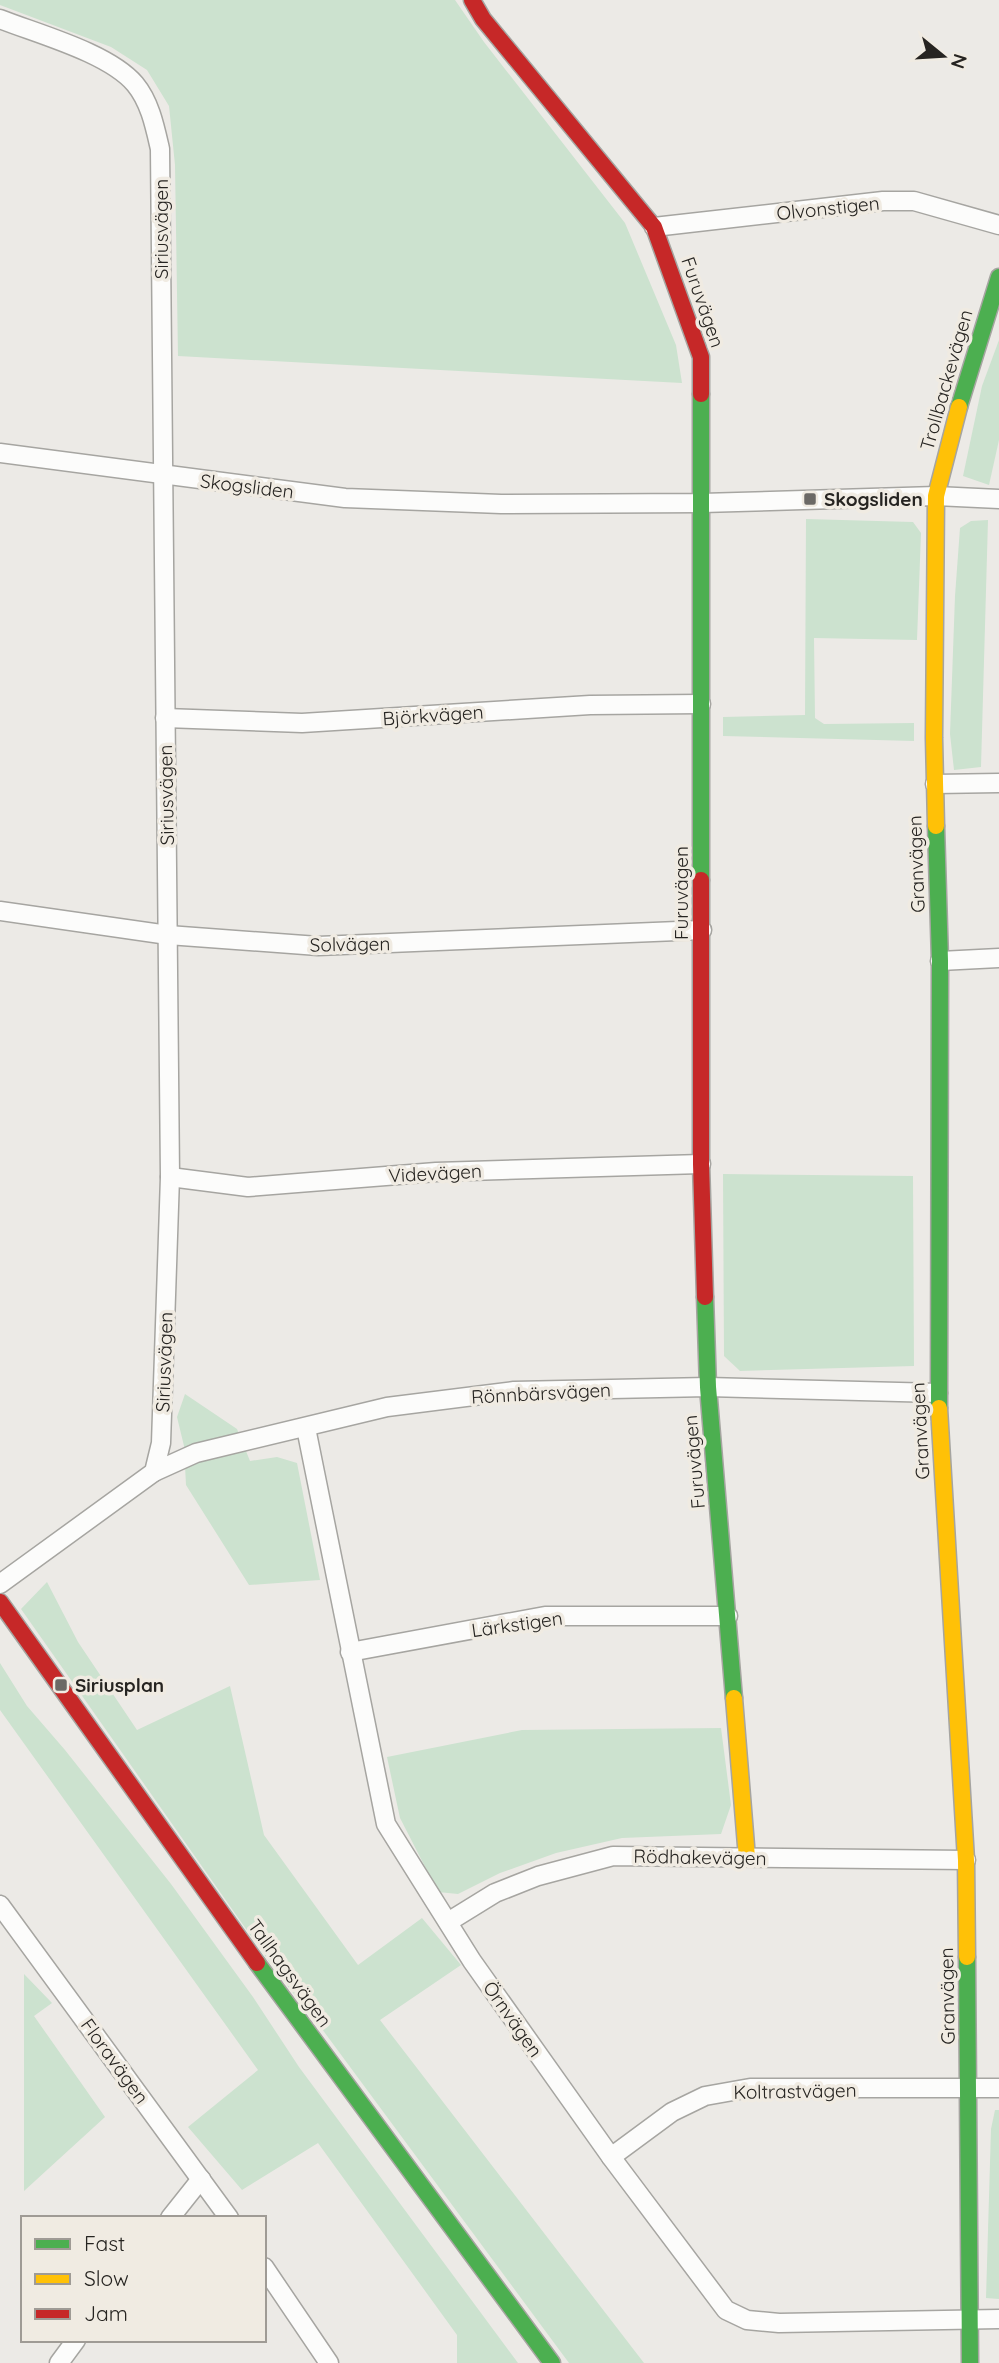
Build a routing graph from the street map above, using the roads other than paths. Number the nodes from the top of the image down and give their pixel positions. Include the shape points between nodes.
1 (472, 0) edge
2 (0, 19) edge
3 (999, 225) edge
4 (654, 228) junction
5 (999, 277) edge
6 (0, 453) edge
7 (163, 476) junction
8 (936, 496) junction
9 (999, 499) edge
10 (702, 503) junction
11 (701, 704) junction
12 (165, 718) junction
13 (999, 783) edge
14 (935, 784) junction
15 (0, 911) edge
16 (702, 930) junction
17 (168, 936) junction
18 (999, 958) edge
19 (940, 961) junction
20 (701, 1164) junction
21 (170, 1177) junction
22 (708, 1387) junction
23 (938, 1393) junction
24 (306, 1428) junction
25 (154, 1472) junction
26 (0, 1584) edge
27 (0, 1602) edge
28 (728, 1616) junction
29 (350, 1652) junction
30 (747, 1858) junction
31 (966, 1860) junction
32 (0, 1905) edge
33 (448, 1922) junction
34 (999, 2088) edge
35 (969, 2090) junction
36 (611, 2157) junction
37 (201, 2179) junction
38 (172, 2216) edge
39 (228, 2216) edge
40 (266, 2270) edge
41 (999, 2319) edge
42 (970, 2320) junction
43 (75, 2342) edge
44 (59, 2363) edge
45 (329, 2363) edge
46 (552, 2363) edge
47 (970, 2363) edge

1 - 4 street, Furuvägen
2 - 7 street, Siriusvägen via 107,61 135,84 152,117 160,149
3 - 4 street, Olvonstigen via 914,201 883,201
4 - 10 street, Furuvägen via 701,357
5 - 8 street, Trollbackevägen via 966,379
6 - 7 street, Skogsliden
7 - 10 street, Skogsliden via 345,498 501,504
7 - 12 street, Siriusvägen
8 - 9 street, Skogsliden
8 - 10 street, Skogsliden
8 - 14 street, Granvägen
10 - 11 street, Furuvägen
11 - 12 street, Björkvägen via 590,705 302,723
11 - 16 street, Furuvägen
12 - 17 street, Siriusvägen
13 - 14 street
14 - 19 street, Granvägen
15 - 17 street, Solvägen
16 - 17 street, Solvägen via 318,946
16 - 20 street, Furuvägen
17 - 21 street, Siriusvägen
18 - 19 street
19 - 23 street, Granvägen
20 - 21 street, Videvägen via 436,1172 248,1187
20 - 22 street, Furuvägen
21 - 25 street, Siriusvägen via 161,1443
22 - 23 street, Rönnbärsvägen
22 - 24 street, Rönnbärsvägen via 514,1391 387,1407
22 - 28 street, Furuvägen
23 - 31 street, Granvägen
24 - 25 street, Rönnbärsvägen via 197,1452
24 - 29 street, Örnvägen
25 - 26 street
27 - 46 street, Tallhagsvägen via 267,1978
28 - 29 street, Lärkstigen via 545,1616
28 - 30 street, Furuvägen
29 - 33 street, Örnvägen via 386,1825
30 - 31 street, Rödhakevägen
30 - 33 street, Rödhakevägen via 613,1856 495,1893
31 - 35 street, Granvägen
32 - 37 street, Floravägen
33 - 36 street, Örnvägen
34 - 35 street, Koltrastvägen
35 - 36 street, Koltrastvägen via 750,2088 705,2096 672,2112
35 - 42 street, Granvägen
36 - 42 street, Örnvägen via 726,2310 747,2320
37 - 38 street
37 - 39 street, Floravägen
40 - 45 street
41 - 42 street, Örnvägen
42 - 47 street, Granvägen
43 - 44 street

